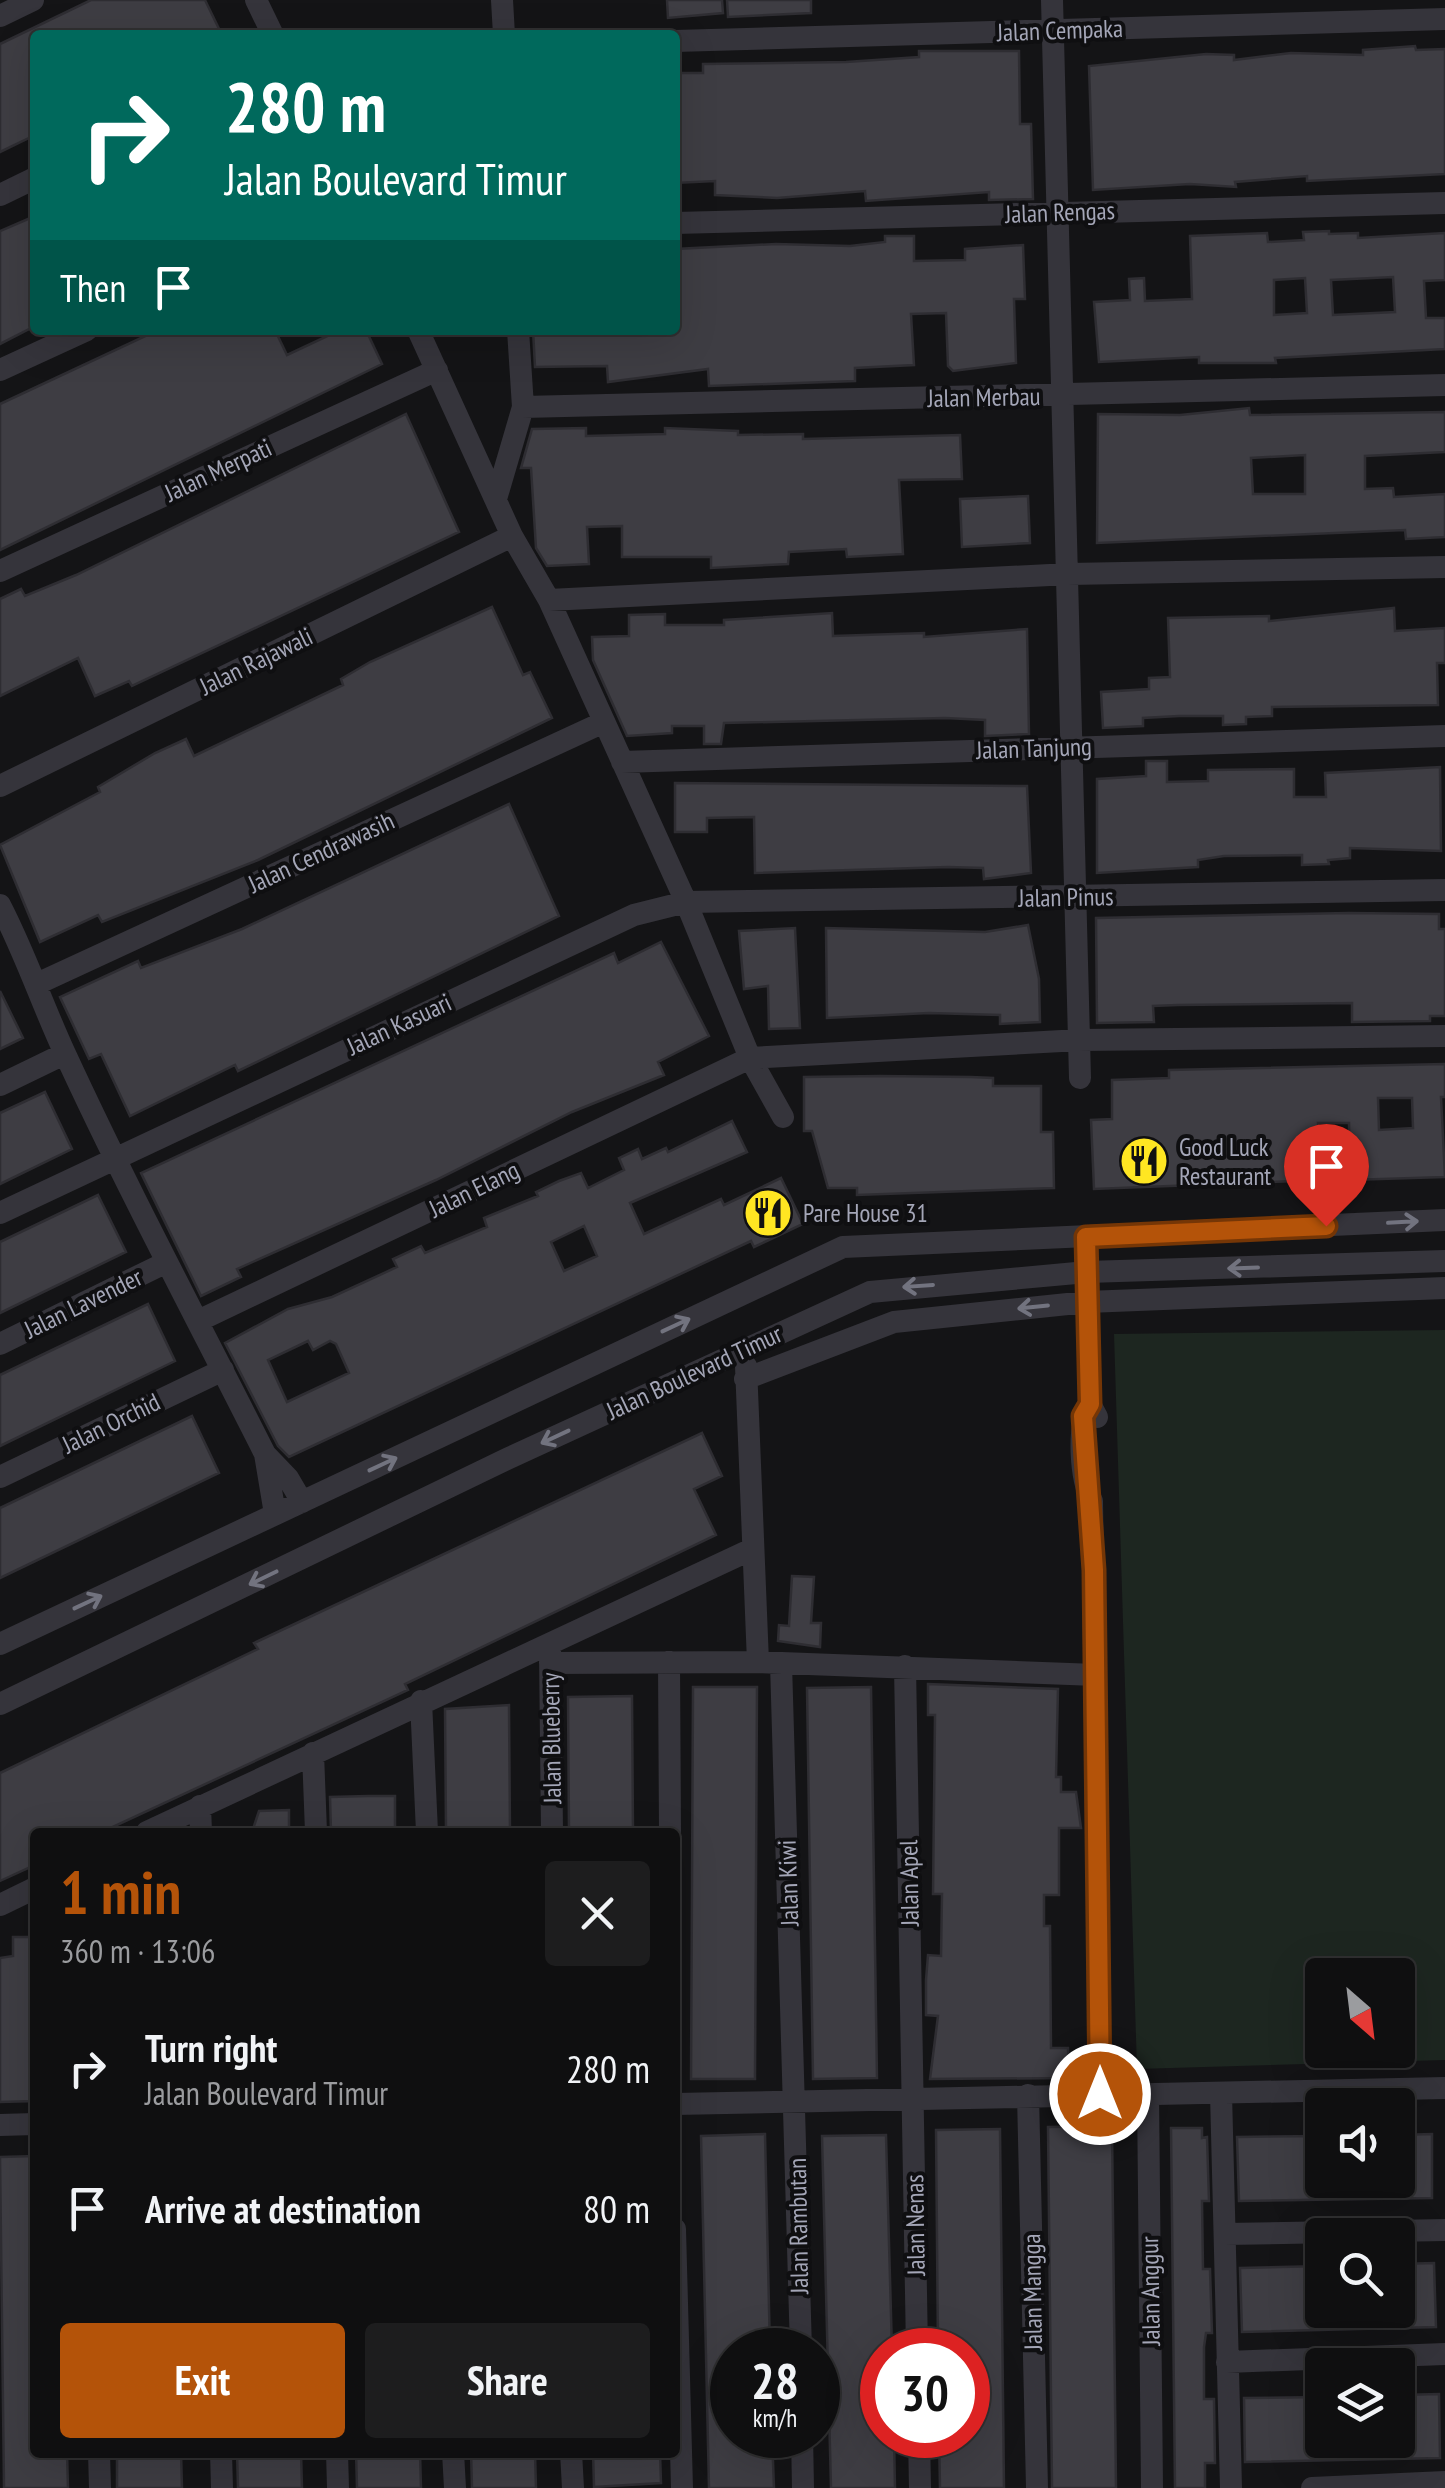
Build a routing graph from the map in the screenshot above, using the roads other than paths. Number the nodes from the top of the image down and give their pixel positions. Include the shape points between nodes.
1 (33, 0) edge
2 (256, 0) edge
3 (502, 0) edge
4 (1052, 0) edge
5 (0, 16) edge
6 (1445, 19) edge
7 (271, 30) edge
8 (504, 30) edge
9 (1052, 30) junction
10 (680, 41) edge
11 (30, 180) edge
12 (0, 195) edge
13 (1445, 202) edge
14 (1058, 212) junction
15 (680, 223) edge
16 (76, 335) edge
17 (420, 335) edge
18 (518, 335) edge
19 (0, 370) edge
20 (437, 370) junction
21 (1445, 385) edge
22 (1064, 395) junction
23 (524, 407) junction
24 (496, 498) junction
25 (512, 536) junction
26 (1445, 567) edge
27 (0, 571) edge
28 (1069, 574) junction
29 (549, 600) junction
30 (604, 722) junction
31 (1445, 736) edge
32 (1071, 746) junction
33 (622, 762) junction
34 (0, 786) edge
35 (1445, 890) edge
36 (1075, 896) junction
37 (686, 902) junction
38 (0, 904) edge
39 (10, 950) edge
40 (39, 982) junction
41 (1445, 1036) edge
42 (1080, 1040) junction
43 (64, 1054) junction
44 (750, 1058) junction
45 (1080, 1078) dead end
46 (0, 1085) edge
47 (783, 1117) dead end
48 (114, 1157) junction
49 (0, 1213) edge
50 (1445, 1220) edge
51 (1086, 1237) junction
52 (1445, 1261) edge
53 (167, 1262) junction
54 (1087, 1272) junction
55 (1445, 1288) edge
56 (1087, 1302) junction
57 (198, 1321) junction
58 (0, 1344) edge
59 (746, 1348) junction
60 (223, 1370) junction
61 (745, 1379) junction
62 (265, 1454) junction
63 (0, 1476) edge
64 (302, 1502) junction
65 (275, 1514) junction
66 (750, 1550) junction
67 (0, 1644) edge
68 (550, 1653) junction
69 (669, 1662) junction
70 (769, 1663) junction
71 (905, 1666) junction
72 (1096, 1675) junction
73 (421, 1701) junction
74 (0, 1704) edge
75 (313, 1753) junction
76 (200, 1806) junction
77 (155, 1828) edge
78 (201, 1828) edge
79 (316, 1828) edge
80 (428, 1828) edge
81 (552, 1828) edge
82 (670, 1828) edge
83 (30, 1890) edge
84 (0, 1904) edge
85 (1445, 2088) edge
86 (1221, 2093) junction
87 (1100, 2094) junction
88 (1148, 2094) junction
89 (1028, 2095) junction
90 (912, 2100) junction
91 (796, 2103) junction
92 (680, 2104) edge
93 (30, 2124) edge
94 (0, 2125) edge
95 (1445, 2230) edge
96 (1225, 2234) junction
97 (800, 2328) edge
98 (917, 2328) edge
99 (1445, 2354) edge
100 (1227, 2362) junction
101 (680, 2414) edge
102 (99, 2458) edge
103 (221, 2458) edge
104 (337, 2458) edge
105 (453, 2458) edge
106 (571, 2458) edge
107 (802, 2458) edge
108 (919, 2458) edge
109 (1445, 2482) edge
110 (100, 2488) edge
111 (222, 2488) edge
112 (338, 2488) edge
113 (454, 2488) edge
114 (573, 2488) edge
115 (682, 2488) edge
116 (803, 2488) edge
117 (920, 2488) edge
118 (1037, 2488) edge
119 (1152, 2488) edge
120 (1230, 2488) edge
121 (1312, 2488) edge

1 - 5 street
2 - 7 street
3 - 8 street
4 - 9 street
6 - 9 street, Jalan Cempaka
9 - 10 street, Jalan Cempaka
9 - 14 street
11 - 12 street
13 - 14 street, Jalan Rengas
14 - 15 street, Jalan Rengas
14 - 22 street
16 - 19 street
17 - 20 street
18 - 23 street
20 - 24 street
20 - 27 street, Jalan Merpati
21 - 22 street, Jalan Merbau
22 - 23 street, Jalan Merbau
22 - 28 street
23 - 24 street
24 - 25 street
25 - 29 street
25 - 34 street, Jalan Rajawali
26 - 28 street
28 - 29 street
28 - 32 street
29 - 30 street
30 - 33 street
30 - 40 street, Jalan Cendrawasih
31 - 32 street, Jalan Tanjung
32 - 33 street, Jalan Tanjung
32 - 36 street
33 - 37 street
35 - 36 street, Jalan Pinus
36 - 37 street, Jalan Pinus
36 - 42 street
37 - 44 street
37 - 48 street, Jalan Kasuari via 634,914
38 - 39 street
39 - 40 street
40 - 43 street
41 - 42 street
42 - 44 street
42 - 45 street
43 - 46 street
43 - 48 street
44 - 47 street
44 - 57 street, Jalan Elang
48 - 49 street, Jalan Kasuari
48 - 53 street
51 -> 50 street, Jalan Boulevard Timur
51 - 54 street
64 -> 51 street, Jalan Boulevard Timur via 843,1247
52 -> 54 street, Jalan Boulevard Timur
53 - 57 street
53 - 58 street, Jalan Lavender
54 - 56 street
54 -> 59 street, Jalan Boulevard Timur via 870,1292
55 - 56 street, Jalan Boulevard Timur
56 -> 61 street, Jalan Boulevard Timur via 894,1322
56 - 72 street via 1099,1487 1092,1501
57 - 60 street
59 - 61 street, Jalan Kiwi
59 -> 74 street, Jalan Boulevard Timur
60 - 62 street
60 - 63 street, Jalan Orchid
61 - 66 street, Jalan Kiwi
62 - 64 street
62 - 65 street
64 - 65 street, Jalan Boulevard Timur
67 -> 65 street, Jalan Boulevard Timur
66 - 68 street
66 - 70 street, Jalan Kiwi
68 - 69 street
68 - 73 street
68 - 81 street, Jalan Blueberry
69 - 70 street
69 - 82 street
70 - 71 street
70 - 91 street, Jalan Kiwi
71 - 72 street
71 - 90 street, Jalan Apel
72 - 87 street
73 - 75 street
73 - 80 street
75 - 76 street
75 - 79 street
76 - 77 street
76 - 78 street
83 - 84 street
85 - 86 street
86 - 88 street
86 - 96 street
87 - 88 street
87 - 89 street
88 - 119 street, Jalan Anggur
89 - 90 street
89 - 118 street, Jalan Mangga
90 - 91 street
90 - 98 street, Jalan Nenas
91 - 92 street
91 - 97 street, Jalan Rambutan
93 - 94 street
95 - 96 street
96 - 100 street
99 - 100 street
100 - 120 street
101 - 115 street
102 - 110 street
103 - 111 street
104 - 112 street
105 - 113 street
106 - 114 street
107 - 116 street
108 - 117 street
109 - 121 street

